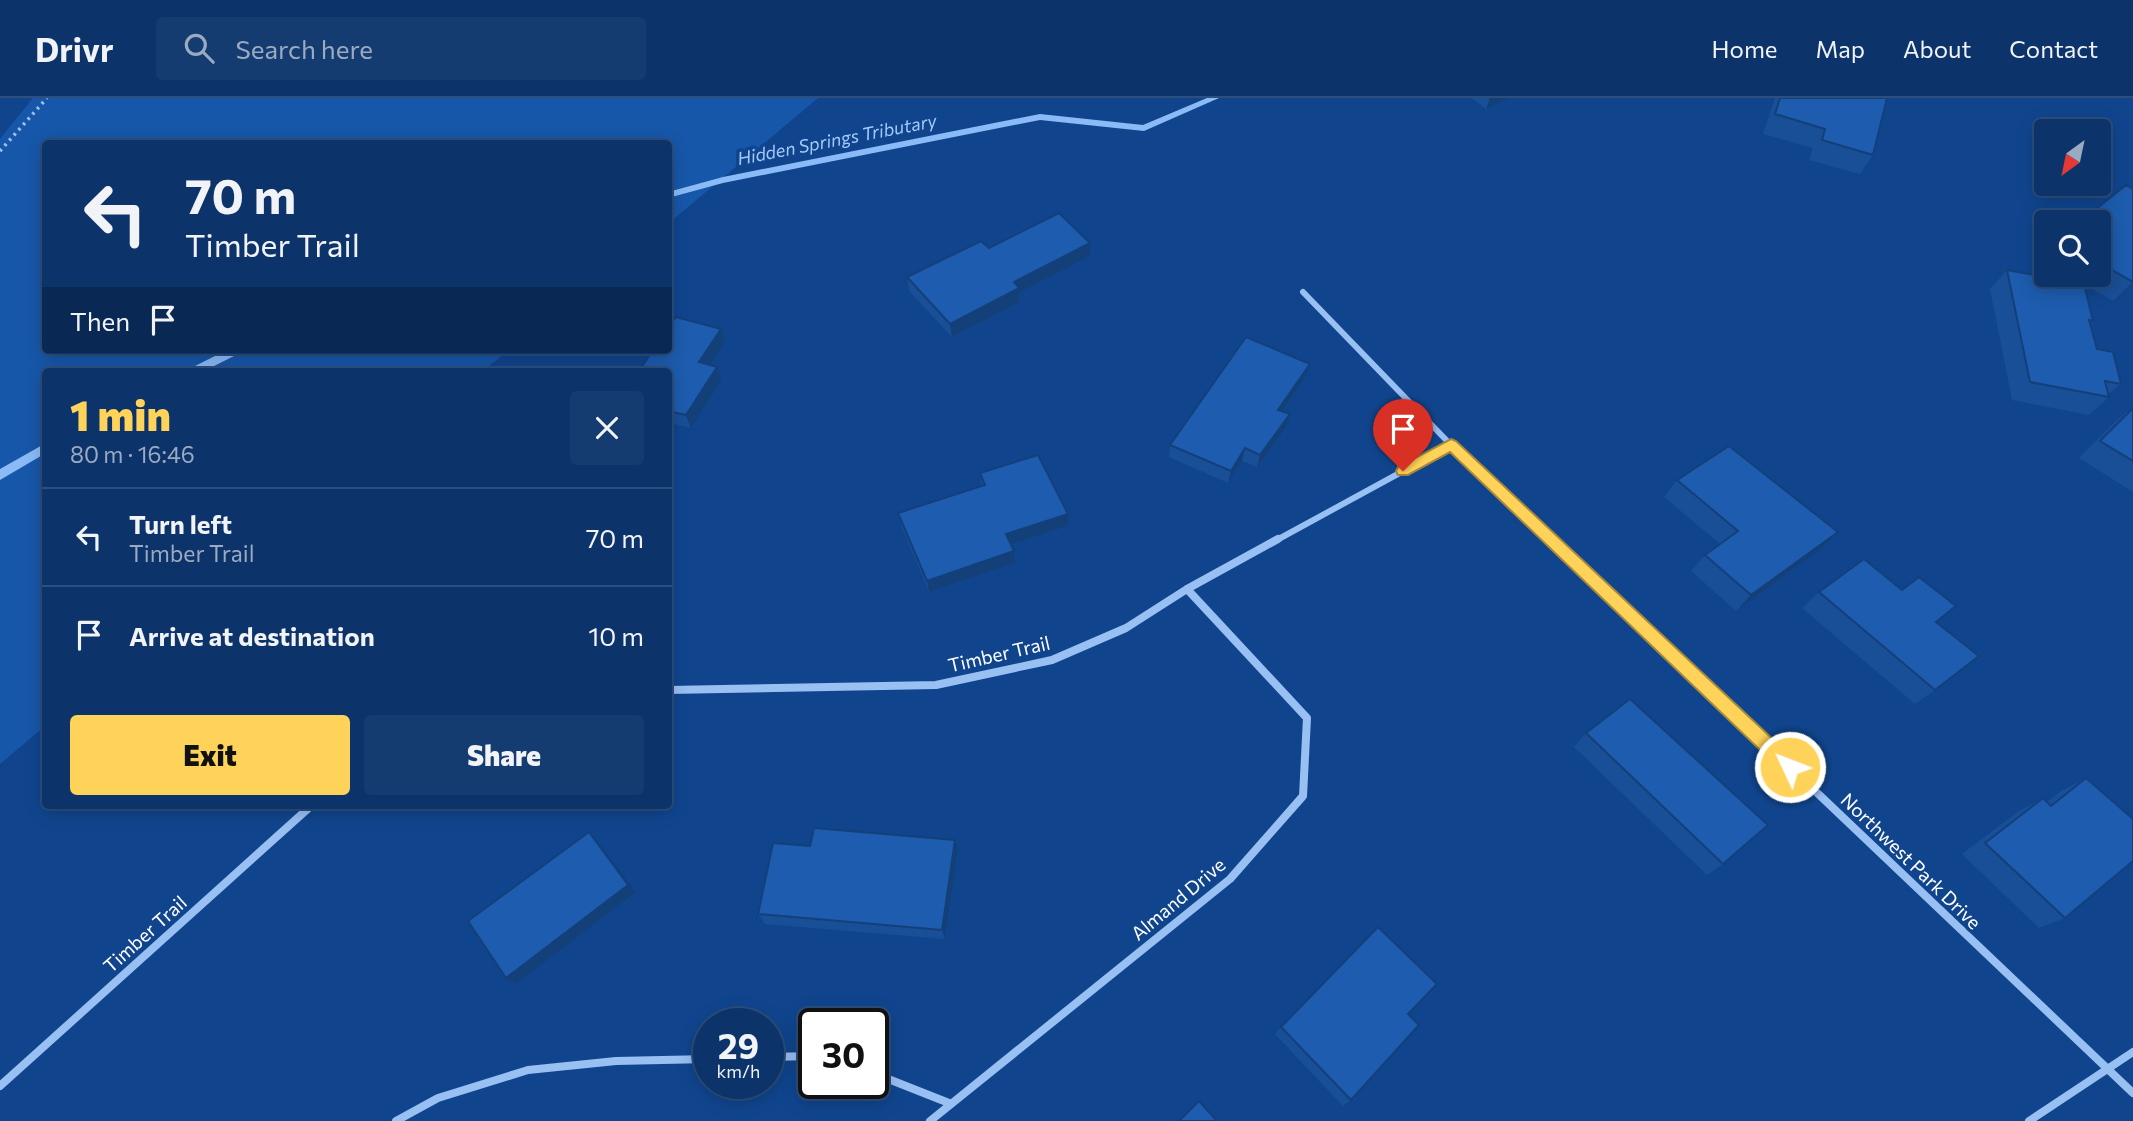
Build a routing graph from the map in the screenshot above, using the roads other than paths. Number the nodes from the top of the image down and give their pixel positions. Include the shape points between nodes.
1 (1303, 292) dead end
2 (1451, 445) junction
3 (1187, 589) junction
4 (672, 690) edge
5 (308, 809) edge
6 (2133, 1052) edge
7 (693, 1059) edge
8 (2108, 1070) junction
9 (889, 1079) edge
10 (0, 1086) edge
11 (2133, 1093) edge
12 (949, 1103) junction
13 (396, 1121) edge
14 (930, 1121) edge
15 (2029, 1121) edge

1 - 2 street, Northwest Park Drive
2 - 3 street, Timber Trail
2 - 8 street, Northwest Park Drive
3 - 4 street, Timber Trail via 1126,628 1052,660 936,685
3 - 12 street, Almand Drive via 1307,718 1303,796 1230,879
5 - 10 street, Timber Trail
6 - 8 street
7 - 13 street via 528,1070 438,1098
8 - 11 street, Northwest Park Drive
8 - 15 street
9 - 12 street
12 - 14 street, Almand Drive

